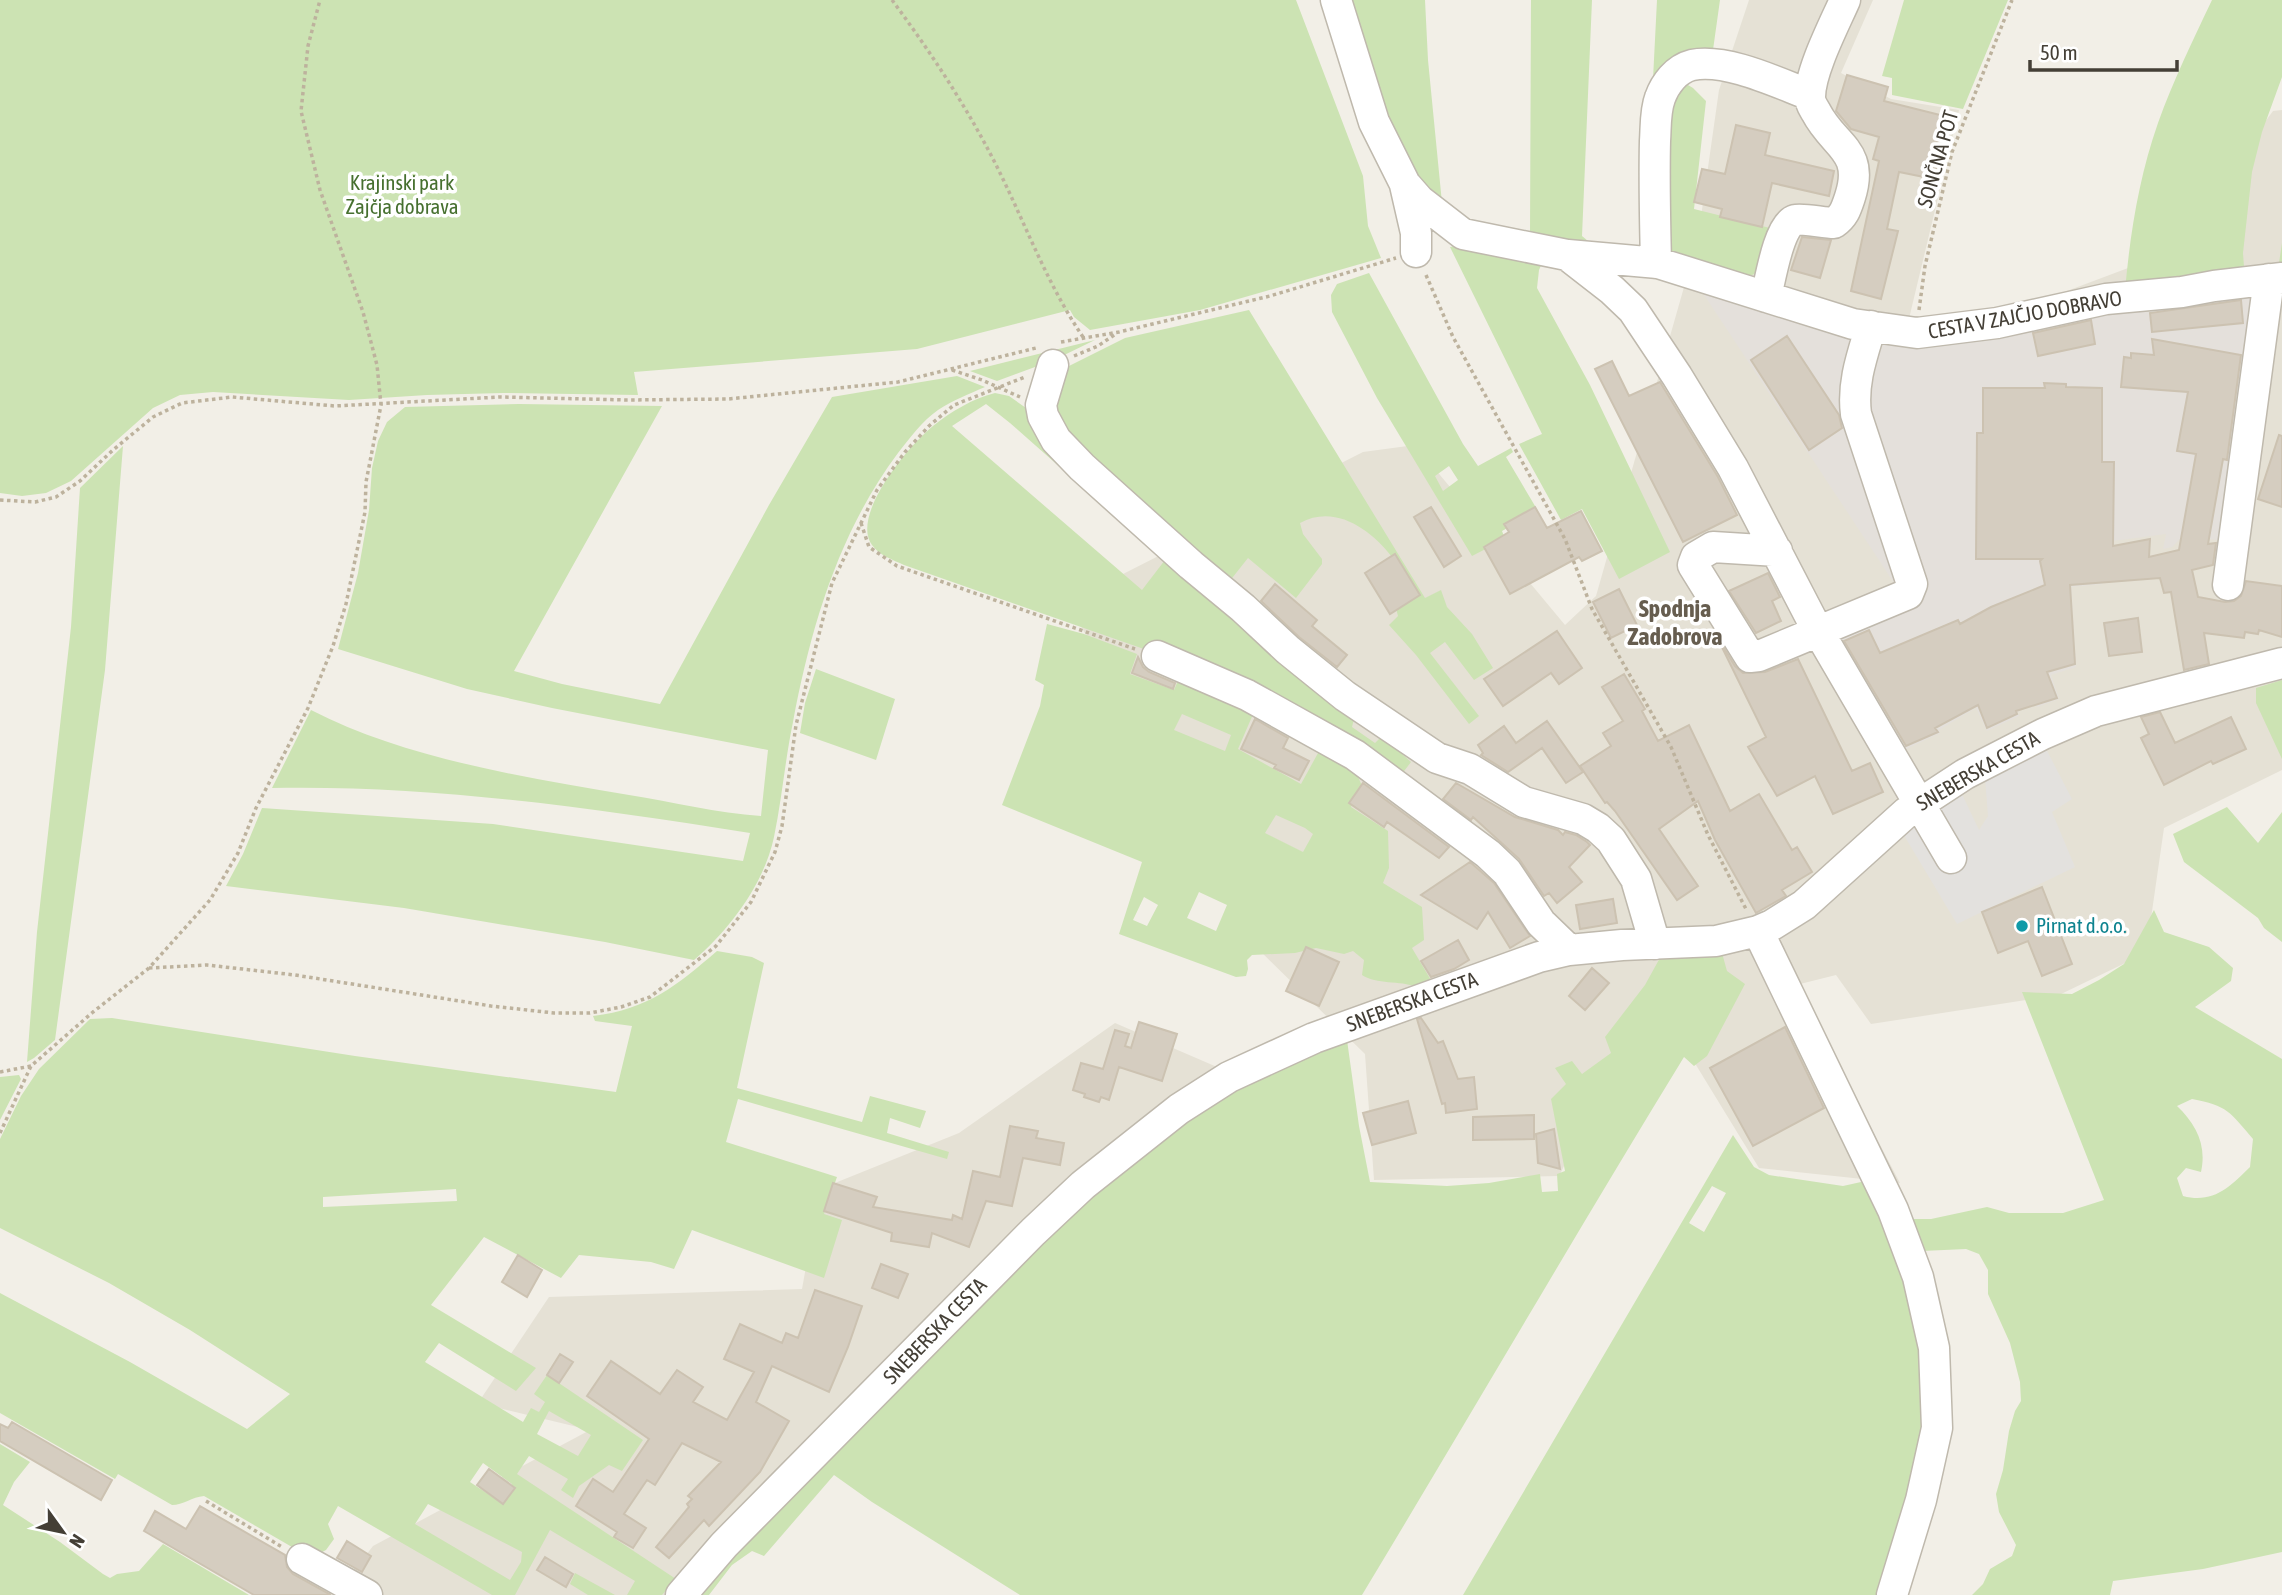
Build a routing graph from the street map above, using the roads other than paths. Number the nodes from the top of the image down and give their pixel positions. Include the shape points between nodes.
1 (1336, 0) edge
2 (1845, 0) edge
3 (1810, 95) junction
4 (1405, 184) junction
5 (1416, 251) road end
6 (1567, 255) junction
7 (1657, 263) junction
8 (2276, 279) edge
9 (1766, 297) junction
10 (1633, 310) junction
11 (1871, 326) junction
12 (1053, 351) road end
13 (1777, 551) junction
14 (2228, 585) dead end
15 (1818, 631) junction
16 (1157, 656) road end
17 (2282, 663) edge
18 (1918, 803) junction
19 (1951, 858) dead end
20 (1758, 931) junction
21 (1656, 944) junction
22 (1569, 950) junction
23 (302, 1559) road end
24 (367, 1595) edge
25 (681, 1595) edge
26 (1892, 1595) edge

1 - 4 street, CESTA V ZAJČJO DOBRAVO via 1374,122
2 - 3 street
3 - 7 street via 1708,64 1692,65 1670,79 1656,117
3 - 9 street via 1822,124 1853,162 1856,179 1843,216 1834,223 1796,219 1787,224
4 - 5 street
4 - 6 street, CESTA V ZAJČJO DOBRAVO via 1464,234
6 - 7 street, CESTA V ZAJČJO DOBRAVO
6 - 10 street, CESTA V ZAJČJO DOBRAVO
7 - 9 street, CESTA V ZAJČJO DOBRAVO
7 - 10 street via 1635,287
8 - 11 street, CESTA V ZAJČJO DOBRAVO via 2106,299 1997,323 1917,333
8 - 14 street
9 - 11 street, CESTA V ZAJČJO DOBRAVO
10 - 13 street, CESTA V ZAJČJO DOBRAVO via 1705,422
11 - 15 street via 1853,396 1912,584 1908,594 1894,601
12 - 21 street via 1041,405 1043,416 1056,440 1082,467 1345,696 1437,758 1470,769 1524,802 1572,815 1598,828 1636,879
13 - 15 street, CESTA V ZAJČJO DOBRAVO
13 - 15 street via 1713,547 1696,557 1693,565 1749,657
15 - 18 street, CESTA V ZAJČJO DOBRAVO
16 - 22 street via 1247,695 1355,755 1488,854 1507,872 1541,923
17 - 18 street, SNEBERSKA CESTA via 2079,717
18 - 19 street, CESTA V ZAJČJO DOBRAVO
18 - 20 street, SNEBERSKA CESTA via 1810,900
20 - 21 street, SNEBERSKA CESTA via 1716,941
20 - 26 street via 1893,1210 1918,1277 1934,1349 1937,1428
21 - 22 street, SNEBERSKA CESTA
22 - 25 street, SNEBERSKA CESTA via 1314,1038 1253,1064 1190,1101 1083,1185 1023,1241 724,1545
23 - 24 street

